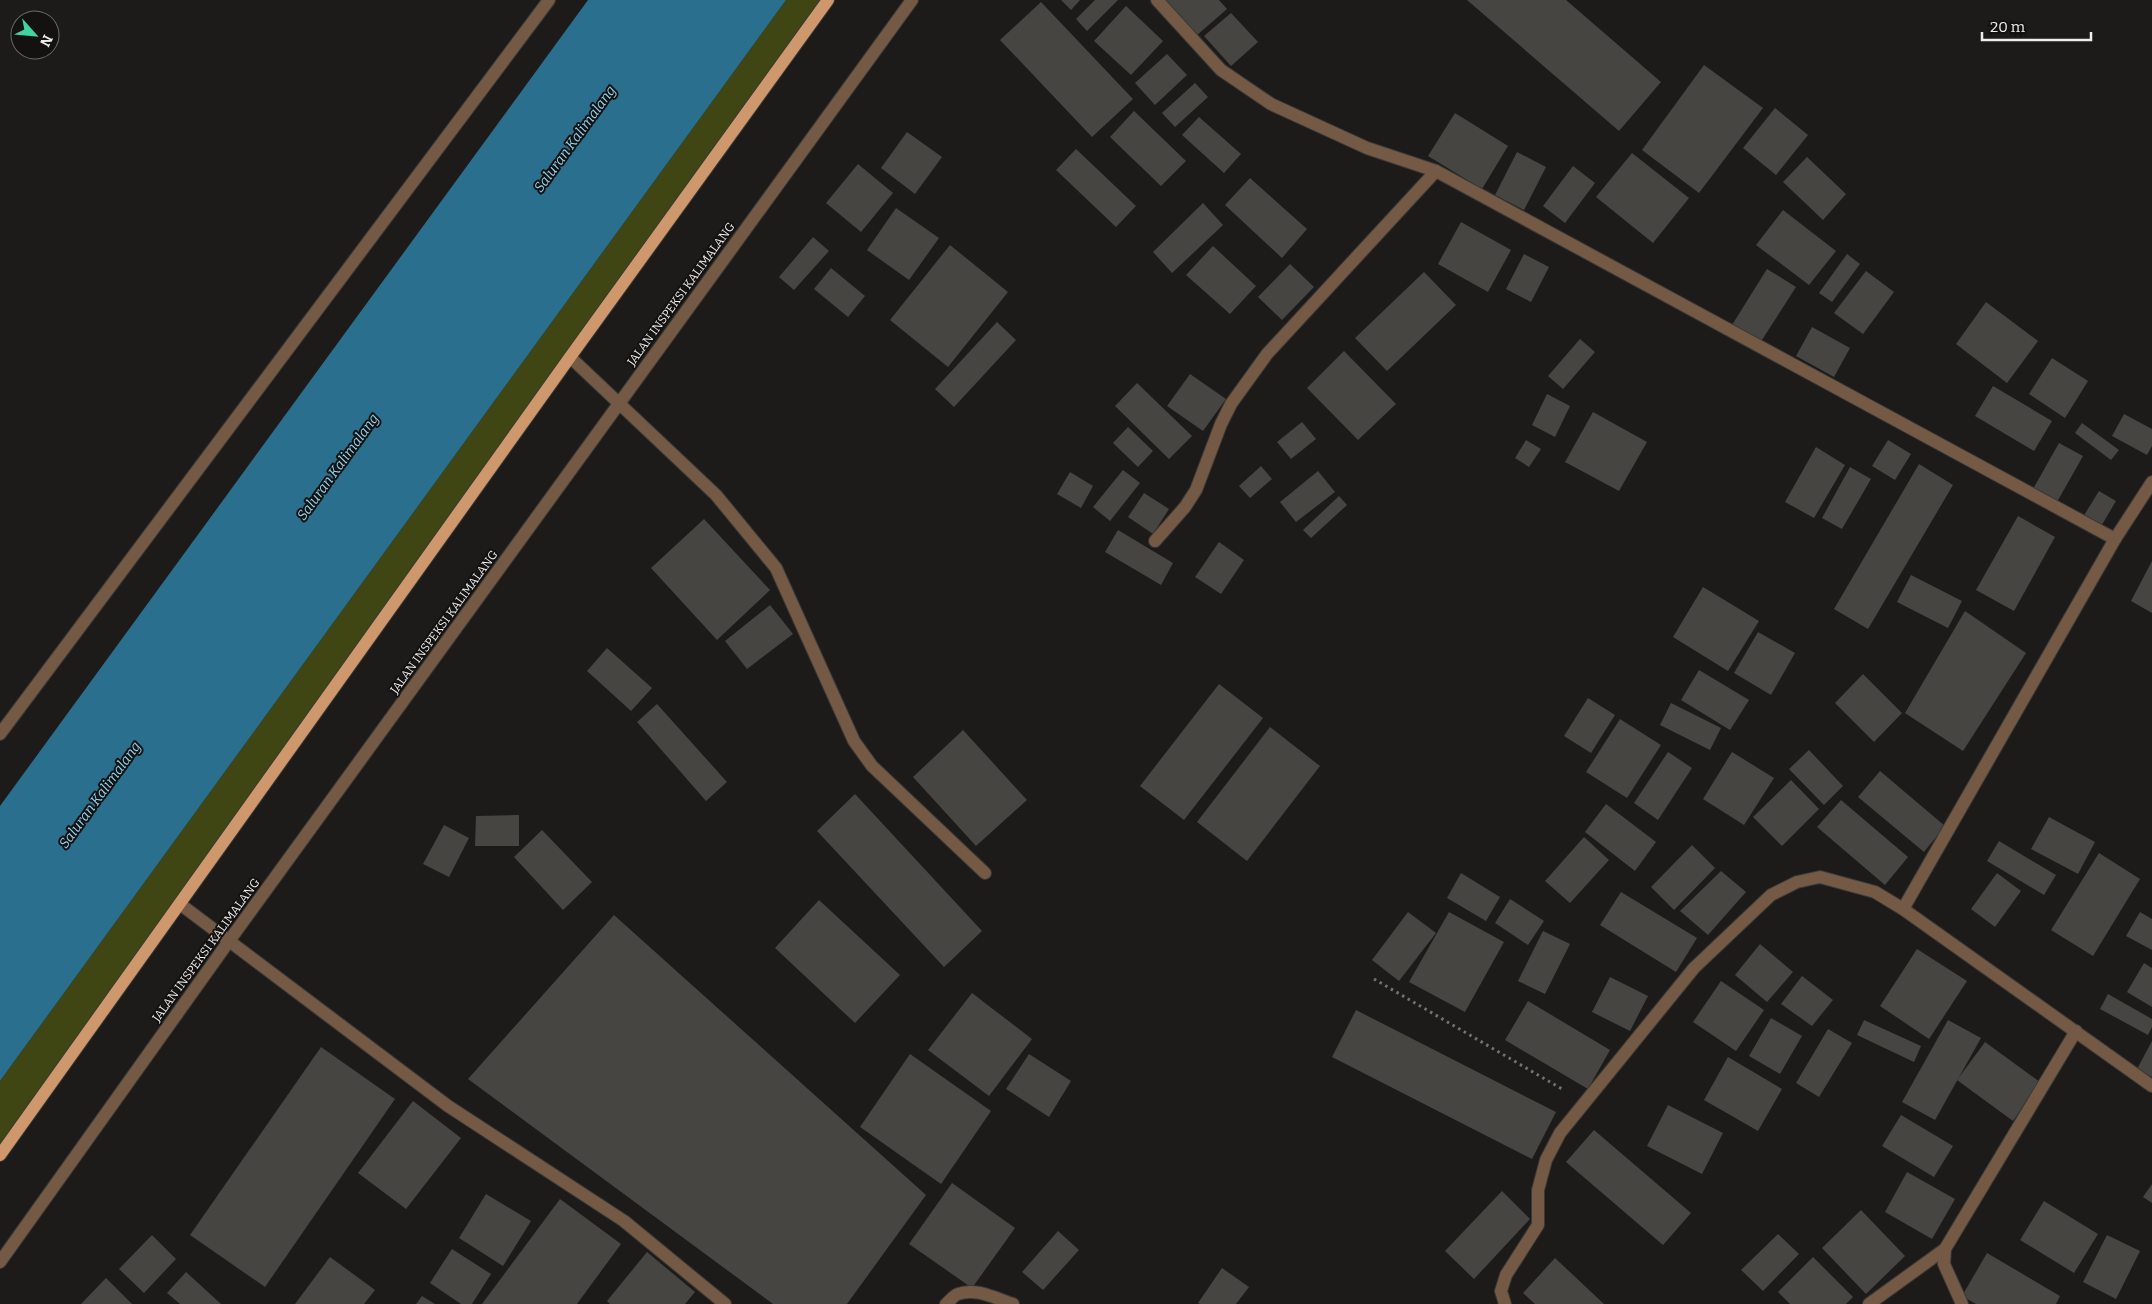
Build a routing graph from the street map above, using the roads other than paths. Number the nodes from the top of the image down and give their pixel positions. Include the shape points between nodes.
1 (549, 0) edge
2 (828, 0) edge
3 (912, 0) edge
4 (1157, 0) edge
5 (1436, 171) junction
6 (570, 357) junction
7 (620, 402) junction
8 (2152, 482) edge
9 (2115, 539) junction
10 (1155, 540) dead end
11 (0, 734) edge
12 (985, 873) dead end
13 (180, 904) junction
14 (1903, 909) junction
15 (229, 941) junction
16 (2076, 1031) junction
17 (2152, 1086) edge
18 (0, 1155) edge
19 (1946, 1249) junction
20 (0, 1262) edge
21 (725, 1304) edge
22 (946, 1304) edge
23 (1013, 1304) edge
24 (1505, 1304) edge
25 (1869, 1304) edge
26 (1962, 1304) edge

1 - 11 street
2 - 6 main road
3 - 7 street, JALAN INSPEKSI KALIMALANG
4 - 5 street via 1221,70 1271,104 1367,148
5 - 9 street
5 - 10 street via 1267,354 1231,404 1196,490
6 - 7 street
6 - 13 main road
7 - 12 street via 716,495 776,568 854,741 872,766
7 - 15 street, JALAN INSPEKSI KALIMALANG
8 - 9 street
9 - 14 street
13 - 15 street
13 - 18 main road
14 - 16 street
14 - 24 street via 1875,892 1820,877 1797,882 1771,895 1694,968 1560,1133 1546,1160 1538,1190 1538,1225 1506,1275 1501,1291
15 - 20 street, JALAN INSPEKSI KALIMALANG
15 - 21 street via 448,1106 624,1221
16 - 17 street
16 - 19 street
19 - 25 street
19 - 26 street via 1944,1264
22 - 23 street via 957,1294 968,1292

